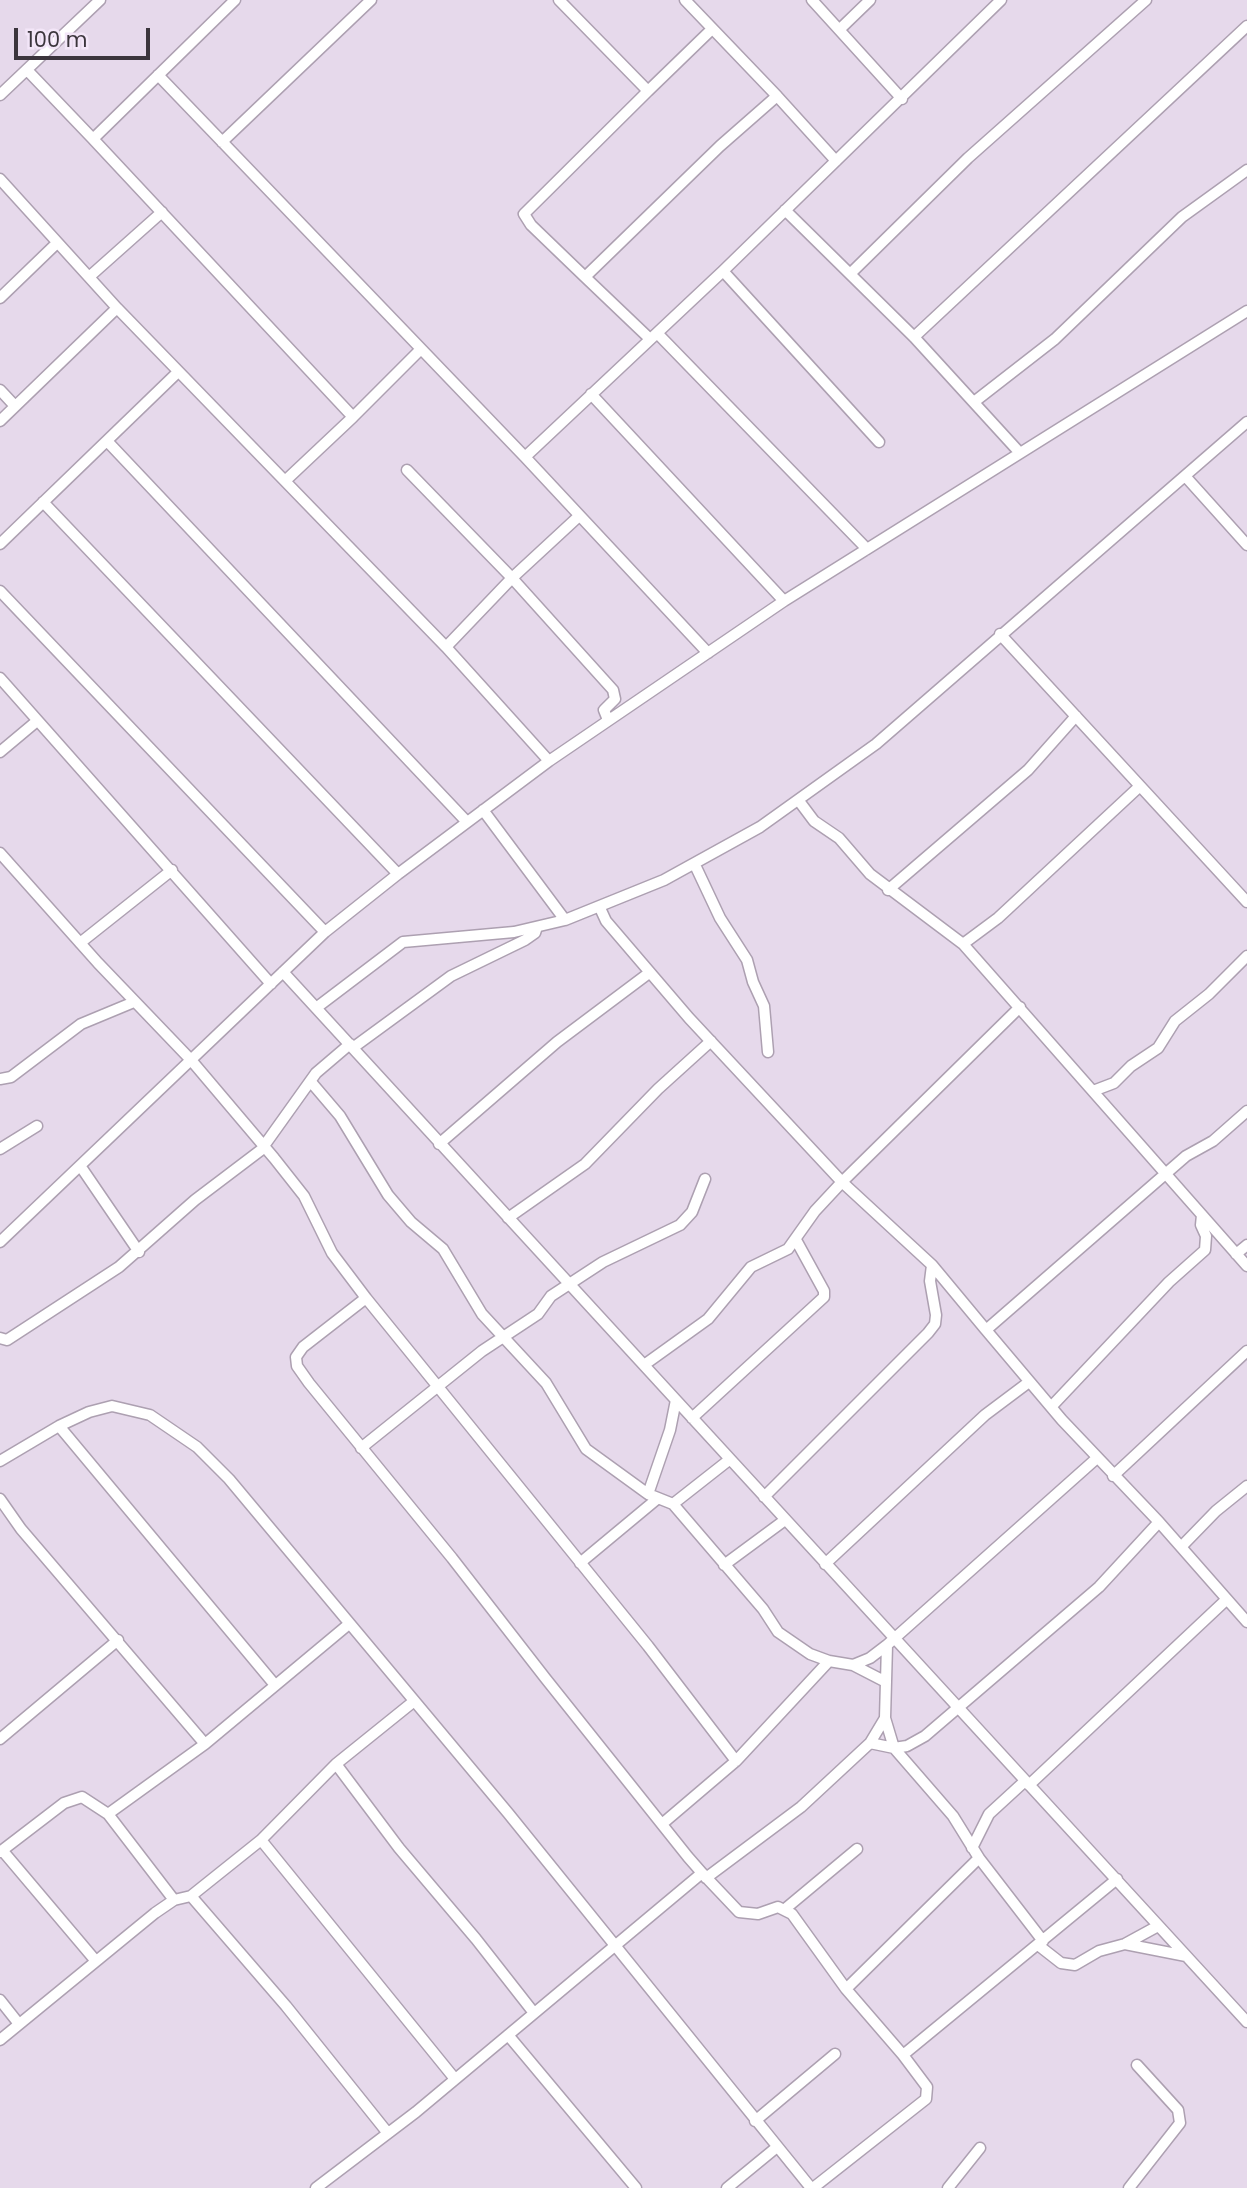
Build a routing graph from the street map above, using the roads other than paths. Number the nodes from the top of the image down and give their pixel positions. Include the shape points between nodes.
1 (100, 0) edge
2 (234, 0) edge
3 (371, 0) edge
4 (559, 0) edge
5 (685, 0) edge
6 (812, 0) edge
7 (870, 0) edge
8 (1001, 0) edge
9 (1146, 0) edge
10 (1247, 26) edge
11 (712, 29) junction
12 (840, 29) junction
13 (27, 71) junction
14 (158, 75) junction
15 (648, 91) junction
16 (0, 95) edge
17 (777, 96) junction
18 (902, 99) junction
19 (93, 139) junction
20 (222, 142) junction
21 (836, 161) junction
22 (1247, 170) edge
23 (0, 179) edge
24 (785, 210) junction
25 (162, 212) junction
26 (57, 243) junction
27 (723, 271) junction
28 (851, 273) junction
29 (89, 277) junction
30 (585, 277) junction
31 (0, 298) edge
32 (117, 308) junction
33 (1247, 311) edge
34 (653, 336) junction
35 (914, 337) junction
36 (420, 350) junction
37 (178, 372) junction
38 (0, 390) edge
39 (591, 394) junction
40 (974, 402) junction
41 (15, 406) junction
42 (353, 417) junction
43 (0, 421) edge
44 (1247, 422) edge
45 (107, 441) junction
46 (879, 442) dead end
47 (1020, 453) junction
48 (525, 457) junction
49 (407, 470) dead end
50 (1185, 476) junction
51 (285, 481) junction
52 (43, 502) junction
53 (578, 517) junction
54 (0, 544) edge
55 (1247, 545) edge
56 (867, 549) junction
57 (512, 578) junction
58 (0, 591) edge
59 (784, 601) junction
60 (1000, 634) junction
61 (446, 647) junction
62 (708, 653) junction
63 (0, 678) edge
64 (1076, 716) junction
65 (37, 720) junction
66 (608, 720) junction
67 (0, 752) edge
68 (549, 761) junction
69 (1140, 786) junction
70 (799, 802) junction
71 (483, 810) junction
72 (467, 822) junction
73 (0, 853) edge
74 (695, 864) junction
75 (172, 870) junction
76 (398, 874) junction
77 (888, 890) junction
78 (1247, 902) edge
79 (600, 908) junction
80 (565, 920) junction
81 (537, 927) junction
82 (326, 932) junction
83 (80, 943) junction
84 (962, 944) junction
85 (1247, 956) edge
86 (283, 972) junction
87 (649, 972) junction
88 (271, 984) junction
89 (134, 1002) junction
90 (1020, 1007) junction
91 (316, 1008) junction
92 (710, 1041) junction
93 (352, 1046) junction
94 (768, 1052) dead end
95 (191, 1060) junction
96 (0, 1079) edge
97 (310, 1082) junction
98 (1093, 1091) junction
99 (1247, 1111) edge
100 (37, 1126) dead end
101 (439, 1144) junction
102 (265, 1147) junction
103 (0, 1149) edge
104 (81, 1167) junction
105 (1165, 1174) junction
106 (705, 1179) dead end
107 (842, 1182) junction
108 (1202, 1215) junction
109 (508, 1218) junction
110 (796, 1240) junction
111 (0, 1242) edge
112 (1247, 1245) edge
113 (139, 1252) junction
114 (1237, 1254) junction
115 (932, 1265) junction
116 (1247, 1266) edge
117 (571, 1285) junction
118 (366, 1298) junction
119 (986, 1329) junction
120 (503, 1337) junction
121 (0, 1338) edge
122 (1247, 1351) edge
123 (644, 1365) junction
124 (1029, 1382) junction
125 (437, 1387) junction
126 (676, 1400) junction
127 (1051, 1407) junction
128 (692, 1418) junction
129 (58, 1426) junction
130 (361, 1448) junction
131 (1097, 1458) junction
132 (729, 1460) junction
133 (0, 1461) edge
134 (1113, 1476) junction
135 (1247, 1486) edge
136 (652, 1497) junction
137 (764, 1497) junction
138 (0, 1499) edge
139 (673, 1504) junction
140 (785, 1520) junction
141 (1159, 1522) junction
142 (1181, 1547) junction
143 (580, 1563) junction
144 (825, 1564) junction
145 (724, 1565) junction
146 (1226, 1600) junction
147 (1247, 1622) edge
148 (349, 1624) junction
149 (118, 1640) junction
150 (891, 1642) junction
151 (830, 1661) junction
152 (853, 1665) junction
153 (887, 1682) junction
154 (275, 1685) junction
155 (413, 1702) junction
156 (957, 1707) junction
157 (885, 1718) junction
158 (0, 1740) edge
159 (870, 1743) junction
160 (205, 1744) junction
161 (894, 1748) junction
162 (736, 1761) junction
163 (336, 1764) junction
164 (1027, 1783) junction
165 (108, 1814) junction
166 (662, 1824) junction
167 (261, 1840) junction
168 (972, 1848) junction
169 (857, 1849) dead end
170 (1, 1851) edge
171 (979, 1857) junction
172 (704, 1876) junction
173 (1117, 1879) junction
174 (191, 1896) junction
175 (174, 1900) junction
176 (785, 1909) junction
177 (1158, 1926) junction
178 (1040, 1943) junction
179 (1125, 1944) junction
180 (614, 1947) junction
181 (1186, 1956) junction
182 (95, 1960) junction
183 (846, 1989) junction
184 (0, 2000) edge
185 (534, 2013) junction
186 (1247, 2022) edge
187 (19, 2024) junction
188 (508, 2035) junction
189 (0, 2040) edge
190 (835, 2054) dead end
191 (904, 2055) junction
192 (1137, 2065) dead end
193 (455, 2079) junction
194 (755, 2120) junction
195 (387, 2132) junction
196 (776, 2147) junction
197 (980, 2148) dead end
198 (316, 2188) edge
199 (636, 2188) edge
200 (727, 2188) edge
201 (812, 2188) edge
202 (948, 2188) edge
203 (1129, 2188) edge

1 - 13 street
2 - 14 street
3 - 20 street
4 - 15 street
5 - 11 street
6 - 12 street
7 - 12 street
8 - 18 street
9 - 28 street via 968,158
10 - 35 street
11 - 15 street
11 - 17 street
12 - 18 street
13 - 16 street
13 - 19 street
14 - 19 street
14 - 20 street
15 - 30 street via 524,214
17 - 21 street
17 - 30 street
18 - 21 street
19 - 25 street
20 - 36 street
21 - 24 street
22 - 40 street via 1182,217 1055,339
23 - 26 street
24 - 27 street
24 - 28 street
25 - 29 street
25 - 42 street
26 - 29 street
26 - 31 street
27 - 34 street
27 - 46 street
28 - 35 street
29 - 32 street
30 - 34 street
32 - 37 street
32 - 41 street
33 - 47 street
34 - 39 street
34 - 56 street
35 - 40 street
36 - 42 street
36 - 48 street
37 - 45 street
37 - 51 street
38 - 41 street
39 - 48 street
39 - 59 street
40 - 47 street
41 - 43 street
42 - 51 street
44 - 50 street
45 - 52 street
45 - 72 street
47 - 56 street
48 - 53 street
49 - 57 street
50 - 55 street
50 - 60 street
51 - 61 street
52 - 54 street
52 - 76 street
53 - 57 street
53 - 62 street
56 - 59 street
57 - 61 street
57 - 66 street via 613,690 615,699 604,710
58 - 82 street
59 - 62 street
60 - 64 street
60 - 70 street via 876,744
61 - 68 street
62 - 66 street
63 - 65 street
64 - 69 street
64 - 77 street via 1028,770
65 - 67 street
65 - 75 street
66 - 68 street
68 - 71 street
69 - 78 street
69 - 84 street via 998,918
70 - 74 street
70 - 77 street
71 - 72 street
71 - 80 street
72 - 76 street
73 - 83 street
74 - 79 street
74 - 94 street via 720,918 747,960 764,1006
75 - 83 street
75 - 88 street
76 - 82 street
77 - 84 street
79 - 80 street
79 - 87 street
80 - 81 street
81 - 91 street via 403,942
81 - 93 street via 525,940 451,976
82 - 86 street
83 - 89 street
84 - 90 street
85 - 98 street via 1175,1021 1158,1048 1114,1083
86 - 88 street
86 - 91 street
87 - 92 street
87 - 101 street via 557,1042
88 - 95 street
89 - 95 street
89 - 96 street via 81,1024 11,1077
90 - 98 street
90 - 107 street
91 - 93 street
92 - 107 street
92 - 109 street via 585,1164
93 - 97 street via 323,1066
93 - 101 street
95 - 102 street
95 - 104 street
97 - 102 street
97 - 120 street via 340,1115 388,1195 443,1249 482,1314
98 - 105 street
99 - 105 street
100 - 103 street
101 - 109 street
102 - 113 street via 195,1200
102 - 118 street via 304,1196 332,1253
104 - 111 street
104 - 113 street
105 - 108 street
105 - 119 street
106 - 117 street via 692,1212 680,1225 603,1262
107 - 110 street
107 - 115 street
108 - 114 street
108 - 127 street via 1205,1250
109 - 117 street
110 - 123 street via 784,1254 744,1273 708,1319
110 - 128 street via 824,1297
112 - 114 street
113 - 121 street via 7,1340
114 - 116 street
115 - 119 street
115 - 137 street via 930,1289 936,1315 929,1333
117 - 120 street
117 - 123 street
118 - 125 street
118 - 130 street via 303,1347 295,1361
119 - 124 street
120 - 125 street
120 - 136 street via 546,1383 586,1449
122 - 134 street
123 - 126 street
124 - 127 street
124 - 144 street via 934,1460
125 - 130 street
125 - 143 street
126 - 128 street
126 - 136 street
127 - 131 street
128 - 132 street
129 - 133 street
129 - 148 street via 89,1412 122,1407 149,1415 178,1433 229,1479
129 - 154 street
130 - 166 street
131 - 134 street
131 - 150 street
132 - 137 street
132 - 139 street
134 - 141 street
135 - 142 street
136 - 139 street
136 - 143 street
137 - 140 street
138 - 149 street
139 - 145 street
140 - 144 street
140 - 145 street
141 - 142 street
141 - 156 street via 1099,1587
142 - 146 street
143 - 162 street
144 - 150 street
145 - 151 street via 778,1632 810,1654
146 - 147 street
146 - 164 street
148 - 154 street
148 - 155 street
149 - 158 street
149 - 160 street
150 - 152 street
150 - 153 street
150 - 156 street
151 - 152 street
151 - 162 street
152 - 153 street
153 - 157 street
154 - 160 street
155 - 163 street
155 - 180 street
156 - 161 street via 917,1742
156 - 164 street
157 - 159 street
157 - 161 street
159 - 161 street
159 - 172 street via 778,1826
160 - 165 street
161 - 168 street via 953,1816
162 - 166 street
163 - 167 street
163 - 185 street
164 - 168 street via 989,1814
164 - 173 street
165 - 170 street via 91,1800 73,1798
165 - 175 street
166 - 172 street
167 - 174 street
167 - 193 street
168 - 171 street
169 - 176 street
170 - 182 street
171 - 178 street
171 - 183 street
172 - 176 street via 739,1912
172 - 180 street
173 - 177 street
173 - 178 street
174 - 175 street
174 - 195 street
175 - 182 street
176 - 183 street
177 - 179 street
177 - 181 street
178 - 179 street via 1066,1966
178 - 191 street
179 - 181 street
180 - 185 street
180 - 194 street
181 - 186 street
182 - 187 street
183 - 191 street
184 - 187 street
185 - 188 street
187 - 189 street
188 - 193 street
188 - 199 street
190 - 194 street
191 - 201 street via 927,2087 926,2099
192 - 203 street via 1178,2110 1180,2123
193 - 195 street
194 - 196 street
195 - 198 street
196 - 200 street
196 - 201 street
197 - 202 street

